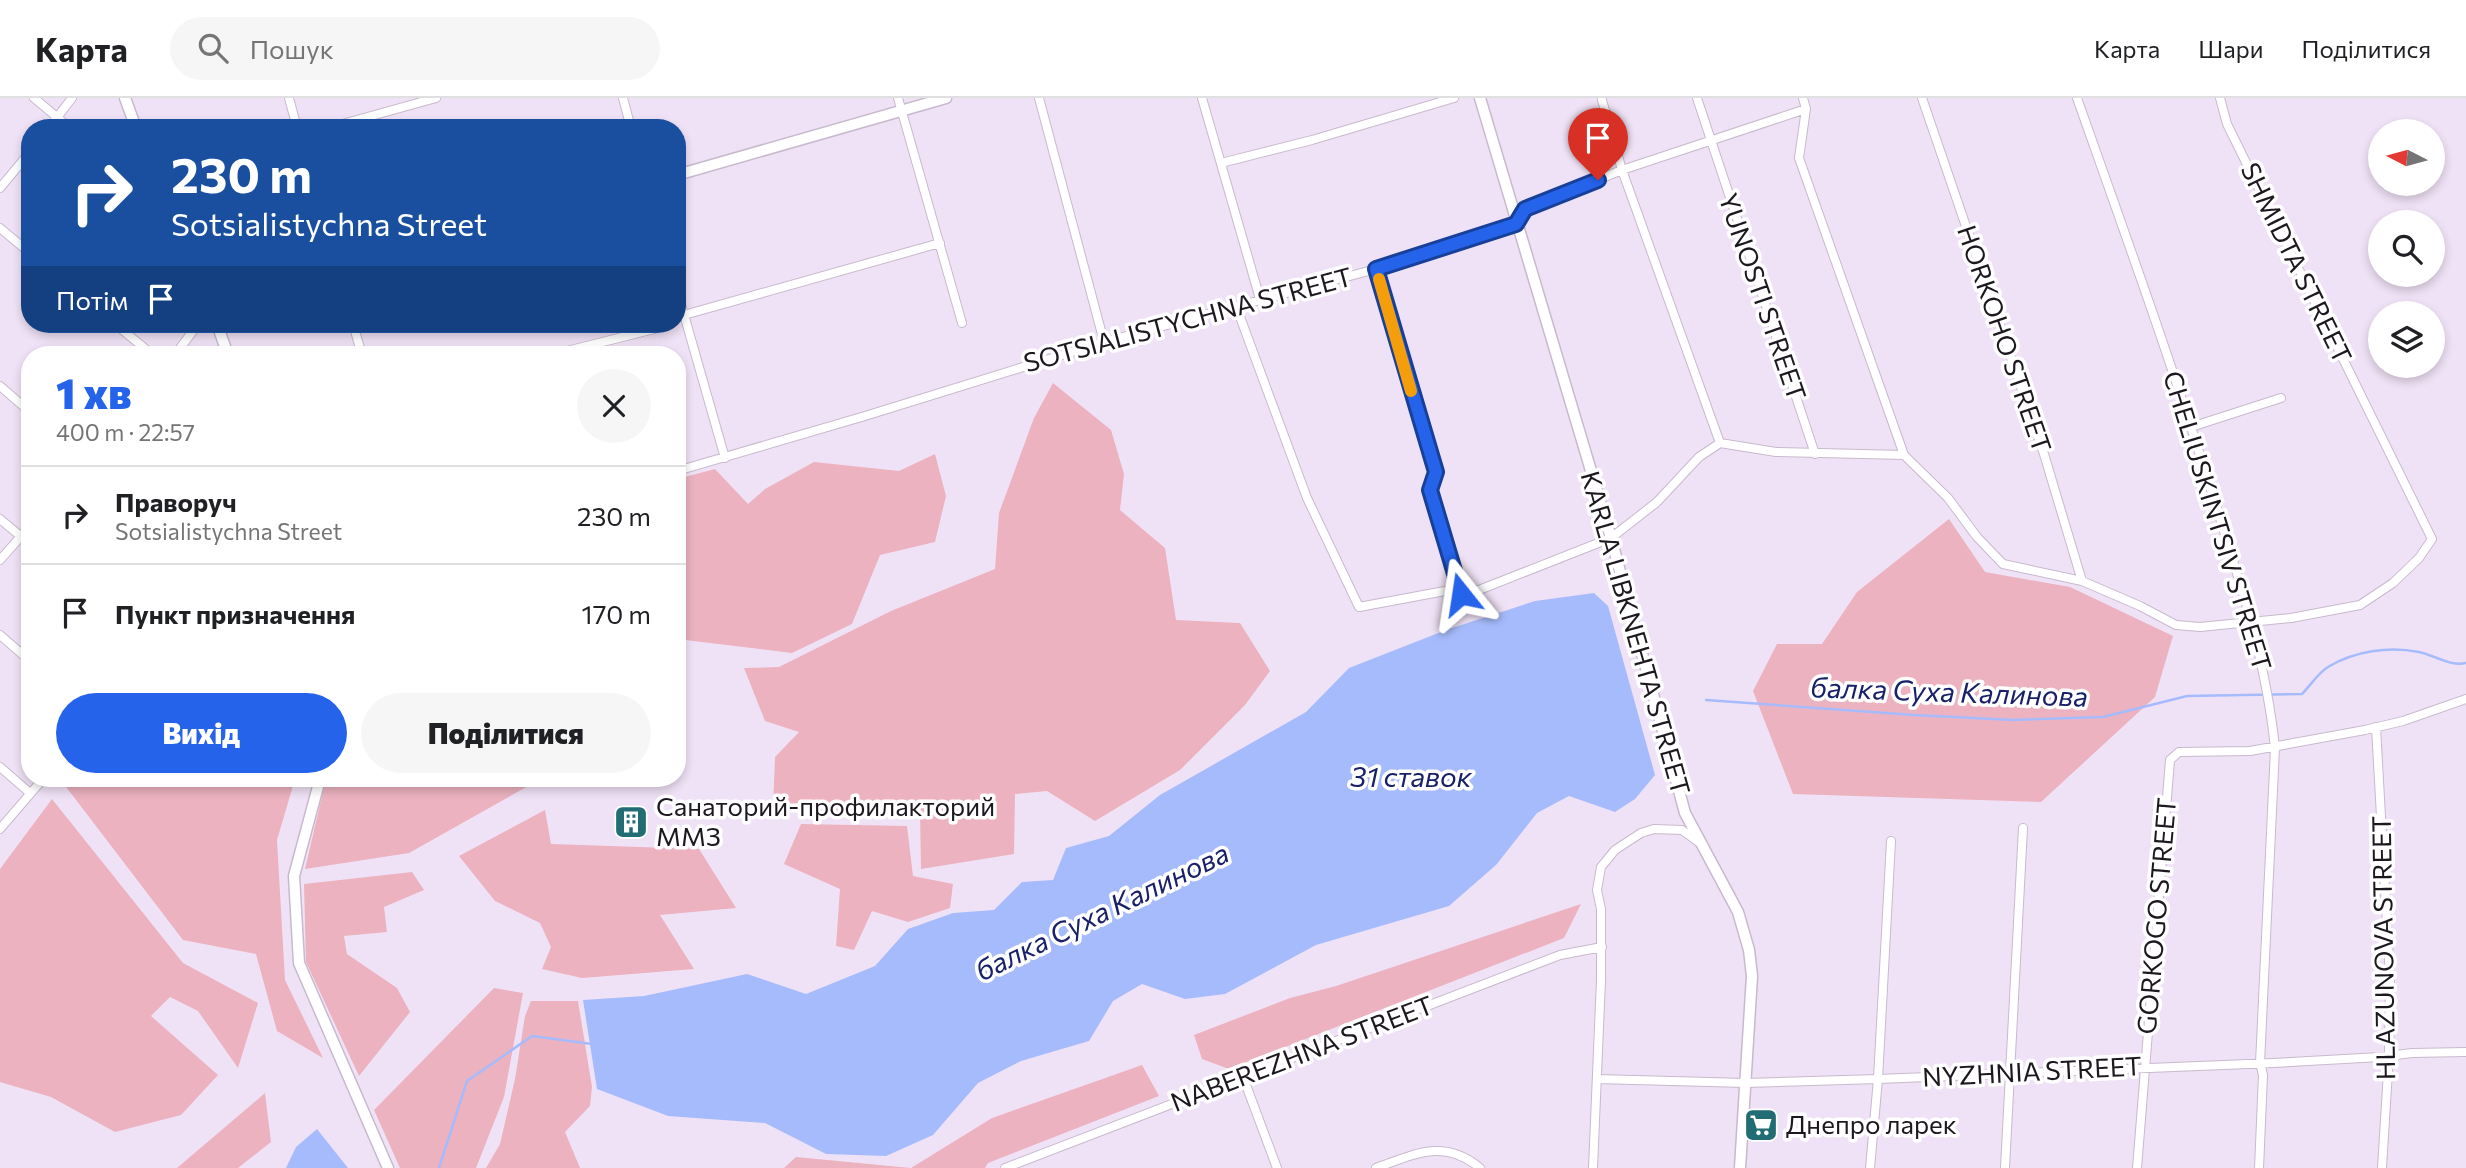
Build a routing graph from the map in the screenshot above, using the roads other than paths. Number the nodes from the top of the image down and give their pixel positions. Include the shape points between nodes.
1 (34, 98) edge
2 (72, 98) edge
3 (125, 98) edge
4 (289, 98) edge
5 (436, 98) edge
6 (623, 98) edge
7 (898, 98) edge
8 (946, 98) edge
9 (1039, 98) edge
10 (1202, 98) edge
11 (1454, 98) edge
12 (1479, 98) edge
13 (1697, 98) edge
14 (1803, 98) edge
15 (1922, 98) edge
16 (2077, 98) edge
17 (2220, 98) edge
18 (1602, 100) dead end
19 (1806, 109) junction
20 (902, 110) junction
21 (58, 118) joint
22 (133, 119) edge
23 (295, 119) edge
24 (360, 119) edge
25 (629, 119) edge
26 (1710, 141) junction
27 (21, 163) edge
28 (1221, 163) junction
29 (1622, 170) junction
30 (686, 172) edge
31 (0, 188) edge
32 (1516, 224) junction
33 (0, 228) edge
34 (940, 243) junction
35 (21, 246) edge
36 (1376, 269) junction
37 (1260, 299) junction
38 (1236, 306) junction
39 (686, 314) edge
40 (962, 324) dead end
41 (686, 331) edge
42 (126, 333) edge
43 (635, 333) edge
44 (1104, 342) junction
45 (142, 346) edge
46 (585, 346) edge
47 (0, 386) edge
48 (2281, 398) dead end
49 (21, 404) edge
50 (2191, 427) junction
51 (1720, 443) junction
52 (1815, 454) junction
53 (1904, 455) junction
54 (725, 458) junction
55 (686, 469) edge
56 (0, 519) edge
57 (21, 536) joint
58 (1611, 538) junction
59 (0, 560) edge
60 (2082, 581) junction
61 (1461, 588) junction
62 (2253, 621) junction
63 (0, 635) edge
64 (21, 653) edge
65 (2466, 699) edge
66 (2376, 727) junction
67 (2275, 748) junction
68 (0, 767) edge
69 (21, 785) edge
70 (23, 787) edge
71 (36, 787) edge
72 (318, 787) edge
73 (30, 793) junction
74 (2023, 828) dead end
75 (0, 829) edge
76 (1891, 841) dead end
77 (1700, 843) junction
78 (1602, 947) junction
79 (2466, 1052) edge
80 (2389, 1055) junction
81 (2260, 1063) junction
82 (2145, 1067) junction
83 (2011, 1073) junction
84 (1243, 1077) junction
85 (1597, 1079) junction
86 (1878, 1079) junction
87 (1746, 1083) junction
88 (388, 1168) edge
89 (1005, 1168) edge
90 (1277, 1168) edge
91 (1376, 1168) edge
92 (1480, 1168) edge
93 (1593, 1168) edge
94 (1740, 1168) edge
95 (1870, 1168) edge
96 (2005, 1168) edge
97 (2137, 1168) edge
98 (2259, 1168) edge
99 (2382, 1168) edge

1 - 21 street
2 - 21 street
3 - 22 street
4 - 23 street
5 - 24 street
6 - 25 street
7 - 20 street
8 - 20 street
9 - 44 street
10 - 28 street
11 - 28 street
12 - 32 street, KARLA LIBKNEHTA STREET
13 - 26 street, YUNOSTI STREET
14 - 19 street
15 - 60 street, HORKOHO STREET via 2044,454
16 - 50 street, CHELIUSKINTSIV STREET
17 - 62 street, SHMIDTA STREET via 2227,124 2432,539 2393,583 2360,605
18 - 29 street
19 - 26 street, SOTSIALISTYCHNA STREET
19 - 53 street via 1799,158
20 - 30 street
20 - 34 street
26 - 29 street, SOTSIALISTYCHNA STREET
26 - 52 street, YUNOSTI STREET
27 - 31 street
28 - 37 street
29 - 32 street, SOTSIALISTYCHNA STREET via 1525,209
29 - 51 street
32 - 36 street, SOTSIALISTYCHNA STREET
32 - 58 street, KARLA LIBKNEHTA STREET
33 - 35 street
34 - 39 street
34 - 40 street
36 - 37 street, SOTSIALISTYCHNA STREET
36 - 61 street via 1436,472 1430,490
37 - 38 street, SOTSIALISTYCHNA STREET
38 - 44 street, SOTSIALISTYCHNA STREET
38 - 61 street via 1307,498 1359,607
41 - 54 street
42 - 45 street
43 - 46 street
44 - 54 street, SOTSIALISTYCHNA STREET
47 - 49 street
48 - 50 street
50 - 62 street, CHELIUSKINTSIV STREET
51 - 52 street
51 - 58 street
52 - 53 street
53 - 60 street via 1948,498 2003,564
54 - 55 street, SOTSIALISTYCHNA STREET
56 - 57 street
57 - 59 street
58 - 61 street via 1479,590 1461,594
58 - 77 street, KARLA LIBKNEHTA STREET via 1685,813
60 - 62 street via 2176,625
62 - 67 street, CHELIUSKINTSIV STREET
63 - 64 street
65 - 66 street
66 - 67 street
66 - 80 street, HLAZUNOVA STREET via 2390,978
67 - 81 street, CHELIUSKINTSIV STREET
67 - 82 street, GORKOGO STREET via 2179,752 2170,760
68 - 69 street
70 - 73 street
71 - 73 street
72 - 88 street via 295,876 299,963
73 - 75 street
74 - 83 street
76 - 86 street
77 - 78 street via 1682,830 1654,829 1607,856 1598,877
77 - 87 street, KARLA LIBKNEHTA STREET via 1738,912 1749,950 1752,976
78 - 84 street, NABEREZHNA STREET via 1560,954
78 - 85 street
79 - 80 street, NYZHNIA STREET
80 - 81 street, NYZHNIA STREET
80 - 99 street, HLAZUNOVA STREET
81 - 82 street, NYZHNIA STREET
81 - 98 street, CHELIUSKINTSIV STREET
82 - 83 street, NYZHNIA STREET
82 - 97 street, GORKOGO STREET
83 - 86 street, NYZHNIA STREET
83 - 96 street
84 - 89 street, NABEREZHNA STREET
84 - 90 street
85 - 87 street, NYZHNIA STREET
85 - 93 street
86 - 87 street, NYZHNIA STREET
86 - 95 street
87 - 94 street, KARLA LIBKNEHTA STREET
91 - 92 street via 1429,1150 1450,1152

